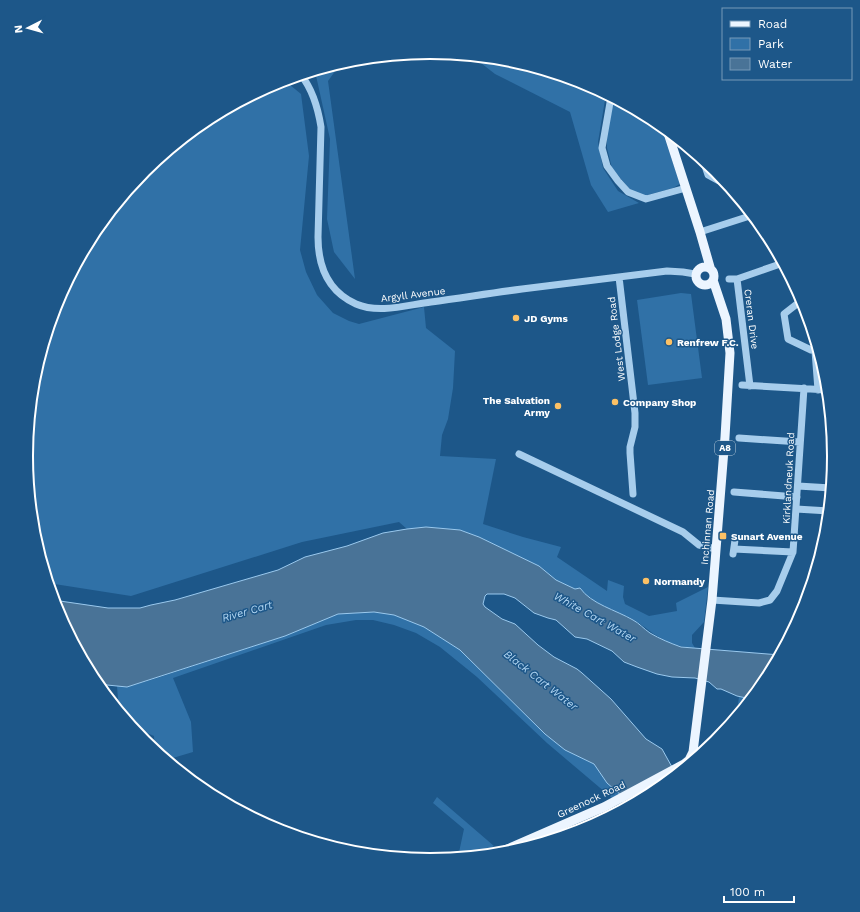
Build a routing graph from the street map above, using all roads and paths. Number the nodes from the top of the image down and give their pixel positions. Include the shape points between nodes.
1 (304, 80) edge
2 (610, 102) edge
3 (670, 140) edge
4 (707, 171) edge
5 (715, 179) edge
6 (686, 188) junction
7 (747, 217) edge
8 (700, 232) junction
9 (778, 265) edge
10 (706, 267) junction
11 (695, 274) junction
12 (619, 277) junction
13 (737, 278) junction
14 (729, 279) dead end
15 (710, 282) junction
16 (797, 304) edge
17 (812, 350) edge
18 (817, 370) edge
19 (742, 385) dead end
20 (750, 386) junction
21 (804, 388) junction
22 (818, 390) junction
23 (821, 390) edge
24 (739, 438) dead end
25 (800, 442) junction
26 (519, 454) dead end
27 (798, 486) junction
28 (826, 488) edge
29 (734, 492) dead end
30 (633, 494) dead end
31 (797, 496) junction
32 (796, 509) junction
33 (823, 511) edge
34 (735, 540) dead end
35 (716, 549) junction
36 (793, 552) junction
37 (712, 600) junction
38 (693, 753) edge
39 (673, 771) edge
40 (526, 841) edge

1 - 12 street, Argyll Avenue via 313,95 321,127 318,251 321,266 328,280 346,298 366,307 390,308
2 - 6 street via 602,148 607,166 618,181 628,192 646,199
3 - 6 main road
4 - 5 street via 708,176
6 - 8 main road
7 - 8 street
8 - 10 main road
9 - 13 street
10 - 11 main road via 699,268
10 - 15 main road via 714,272
11 - 12 street, Argyll Avenue via 667,271
11 - 15 main road via 698,282
12 - 30 street, West Lodge Road via 635,413 635,427 630,447
13 - 14 street
13 - 20 street, Creran Drive
15 - 35 main road, Inchinnan Road / A8 via 719,297 728,326 730,353
16 - 17 street via 784,314 788,339
18 - 22 street
19 - 20 street
20 - 21 street
21 - 22 street
21 - 25 street, Kirklandneuk Road
22 - 23 street
24 - 25 street
25 - 27 street, Kirklandneuk Road
26 - 35 street via 683,532 699,545
27 - 28 street
27 - 31 street, Kirklandneuk Road
29 - 31 street
31 - 32 street, Kirklandneuk Road
32 - 33 street
32 - 36 street, Kirklandneuk Road
34 - 36 street via 734,551
35 - 37 main road, Inchinnan Road / A8
36 - 37 street, Kirklandneuk Road via 770,600 759,604
37 - 38 main road, Inchinnan Road / A8
39 - 40 main road, Greenock Road / A8 via 614,802

